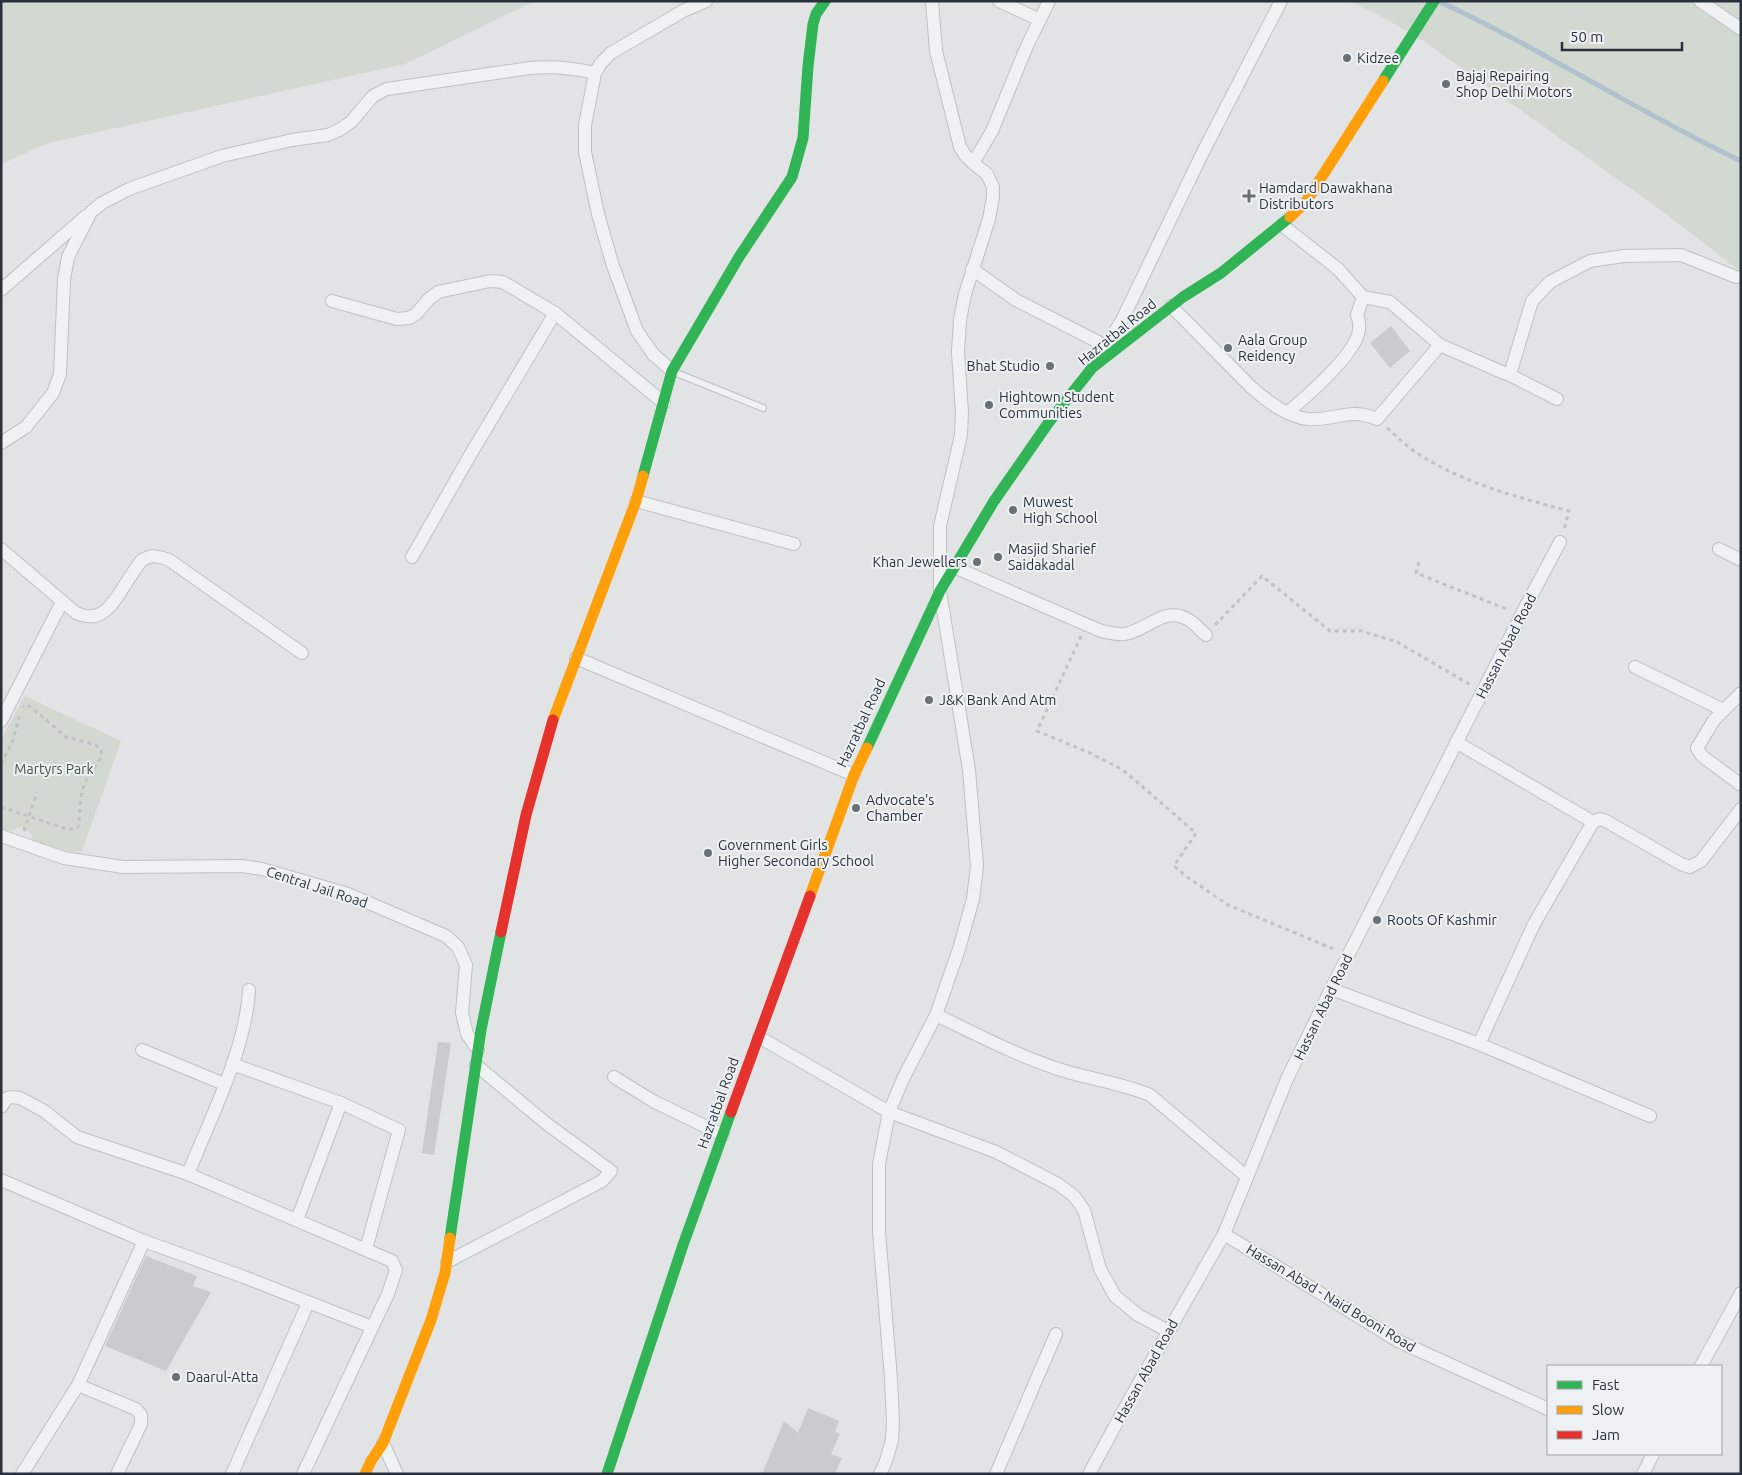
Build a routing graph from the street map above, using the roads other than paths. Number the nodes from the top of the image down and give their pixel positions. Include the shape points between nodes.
1 (706, 1) edge
2 (932, 1) edge
3 (999, 1) edge
4 (1049, 1) edge
5 (1282, 1) edge
6 (1434, 1) edge
7 (1700, 1) edge
8 (821, 2) edge
9 (1040, 20) junction
10 (1741, 29) edge
11 (595, 73) junction
12 (973, 163) junction
13 (91, 212) junction
14 (1282, 224) junction
15 (972, 268) junction
16 (1736, 277) dead end
17 (1, 290) edge
18 (1363, 297) junction
19 (332, 301) dead end
20 (1171, 306) junction
21 (554, 313) junction
22 (1440, 345) junction
23 (1106, 346) junction
24 (1092, 368) junction
25 (672, 372) junction
26 (1508, 374) junction
27 (1557, 399) dead end
28 (664, 403) junction
29 (763, 408) dead end
30 (1287, 413) junction
31 (1, 443) edge
32 (636, 501) junction
33 (1560, 542) road end
34 (794, 544) dead end
35 (1719, 549) dead end
36 (1, 550) edge
37 (412, 557) dead end
38 (1741, 560) edge
39 (954, 567) junction
40 (940, 591) junction
41 (62, 602) junction
42 (1206, 635) road end
43 (302, 653) dead end
44 (576, 658) junction
45 (1635, 667) dead end
46 (1741, 692) edge
47 (1723, 710) junction
48 (1, 721) edge
49 (1456, 742) junction
50 (854, 775) junction
51 (1741, 785) edge
52 (1741, 809) edge
53 (1593, 822) junction
54 (1, 836) edge
55 (1331, 989) junction
56 (249, 990) dead end
57 (936, 1016) junction
58 (758, 1037) junction
59 (1479, 1044) junction
60 (142, 1050) dead end
61 (478, 1050) junction
62 (232, 1064) junction
63 (476, 1065) junction
64 (614, 1077) dead end
65 (224, 1084) junction
66 (341, 1104) junction
67 (1, 1107) edge
68 (889, 1112) junction
69 (1650, 1116) dead end
70 (722, 1135) junction
71 (188, 1174) junction
72 (1247, 1177) junction
73 (1, 1180) edge
74 (297, 1220) junction
75 (1224, 1234) junction
76 (144, 1241) junction
77 (366, 1248) junction
78 (447, 1262) junction
79 (1741, 1293) edge
80 (308, 1303) junction
81 (372, 1327) junction
82 (1168, 1331) junction
83 (1056, 1334) dead end
84 (1702, 1365) edge
85 (78, 1385) junction
86 (1547, 1409) edge
87 (383, 1444) junction
88 (1652, 1455) edge
89 (22, 1474) edge
90 (117, 1474) edge
91 (232, 1474) edge
92 (303, 1474) edge
93 (365, 1474) edge
94 (398, 1474) edge
95 (607, 1474) edge
96 (880, 1474) edge
97 (996, 1474) edge
98 (1089, 1474) edge
99 (1643, 1474) edge

1 - 11 street via 682,11 611,54
2 - 12 street via 936,51 960,147
3 - 9 street
4 - 9 street
5 - 23 street
6 - 14 main road, Hazratbal Road via 1304,203
7 - 10 street
8 - 25 main road via 813,24 803,138 792,177 739,257
9 - 12 street via 992,131
11 - 13 street via 568,67 537,67 387,89 373,96 351,122 334,133 222,156 129,189
11 - 25 street via 585,125 585,152 598,214 637,330 653,354
12 - 15 street via 991,179 993,197
13 - 17 street
13 - 31 street via 68,256 60,374 53,393 26,427
14 - 18 street via 1338,269
14 - 20 main road, Hazratbal Road via 1221,273
15 - 23 street via 1016,300
15 - 40 street via 960,320 961,435 940,526
16 - 26 street via 1681,255 1624,256 1590,261 1550,282 1539,292 1532,302
18 - 22 street via 1390,302
18 - 30 street via 1357,315 1359,332 1354,343 1316,388
19 - 21 street via 405,319 416,314 438,292 497,281
20 - 24 main road, Hazratbal Road
20 - 30 street via 1251,387
21 - 28 street
21 - 37 street
22 - 26 street
22 - 30 street via 1377,419 1365,414 1308,419
23 - 24 street
24 - 39 main road, Hazratbal Road via 1048,422
25 - 28 main road
25 - 29 lane
26 - 27 street
28 - 32 main road
32 - 34 street
32 - 44 main road
33 - 49 street, Hassan Abad Road
35 - 38 street
36 - 41 street
39 - 40 main road, Hazratbal Road
39 - 42 street via 1101,631 1123,635 1161,618 1178,615 1188,619
40 - 50 main road, Hazratbal Road
40 - 57 street via 969,770 977,866 968,919
41 - 43 street via 84,616 102,614 141,561 156,555 177,565
41 - 48 street
44 - 50 street
44 - 61 main road via 550,727 526,815
45 - 47 street
46 - 47 street
47 - 51 street via 1700,741 1698,751
49 - 53 street
49 - 55 street, Hassan Abad Road
50 - 58 main road, Hazratbal Road
52 - 53 street via 1700,861 1690,867 1606,821
53 - 59 street via 1534,924
54 - 61 street, Central Jail Road via 64,858 123,867 242,866 262,869 348,894 446,936 458,947 466,965 462,1013 467,1034
55 - 59 street
55 - 72 street, Hassan Abad Road via 1288,1079
56 - 62 street via 248,1006
57 - 68 street
57 - 72 street via 1058,1069 1150,1095
58 - 68 street
58 - 70 main road, Hazratbal Road
59 - 69 street
60 - 65 street
61 - 63 main road
62 - 65 street
62 - 66 street
63 - 78 main road
63 - 78 street via 547,1124 615,1173
64 - 70 street via 653,1101
65 - 71 street
66 - 74 street
66 - 77 street via 400,1130
67 - 71 street via 7,1098 20,1098 44,1111 77,1137
68 - 82 street via 996,1152 1058,1184 1074,1196 1084,1210 1100,1269 1116,1296 1138,1315
68 - 96 street via 878,1181 893,1422 892,1440
70 - 95 main road, Hazratbal Road
71 - 74 street
72 - 75 street, Hassan Abad Road
73 - 76 street
74 - 77 street
75 - 82 street, Hassan Abad Road
75 - 86 street, Hassan Abad - Naid Booni Road via 1398,1341
76 - 80 street
76 - 85 street
77 - 81 street via 388,1258 396,1270
78 - 87 main road via 431,1320
79 - 84 street
80 - 81 street
80 - 91 street
81 - 92 street
82 - 98 street, Hassan Abad Road
83 - 97 street
85 - 89 street
85 - 90 street via 136,1408 141,1415 141,1424
87 - 93 main road
87 - 94 street
88 - 99 street

